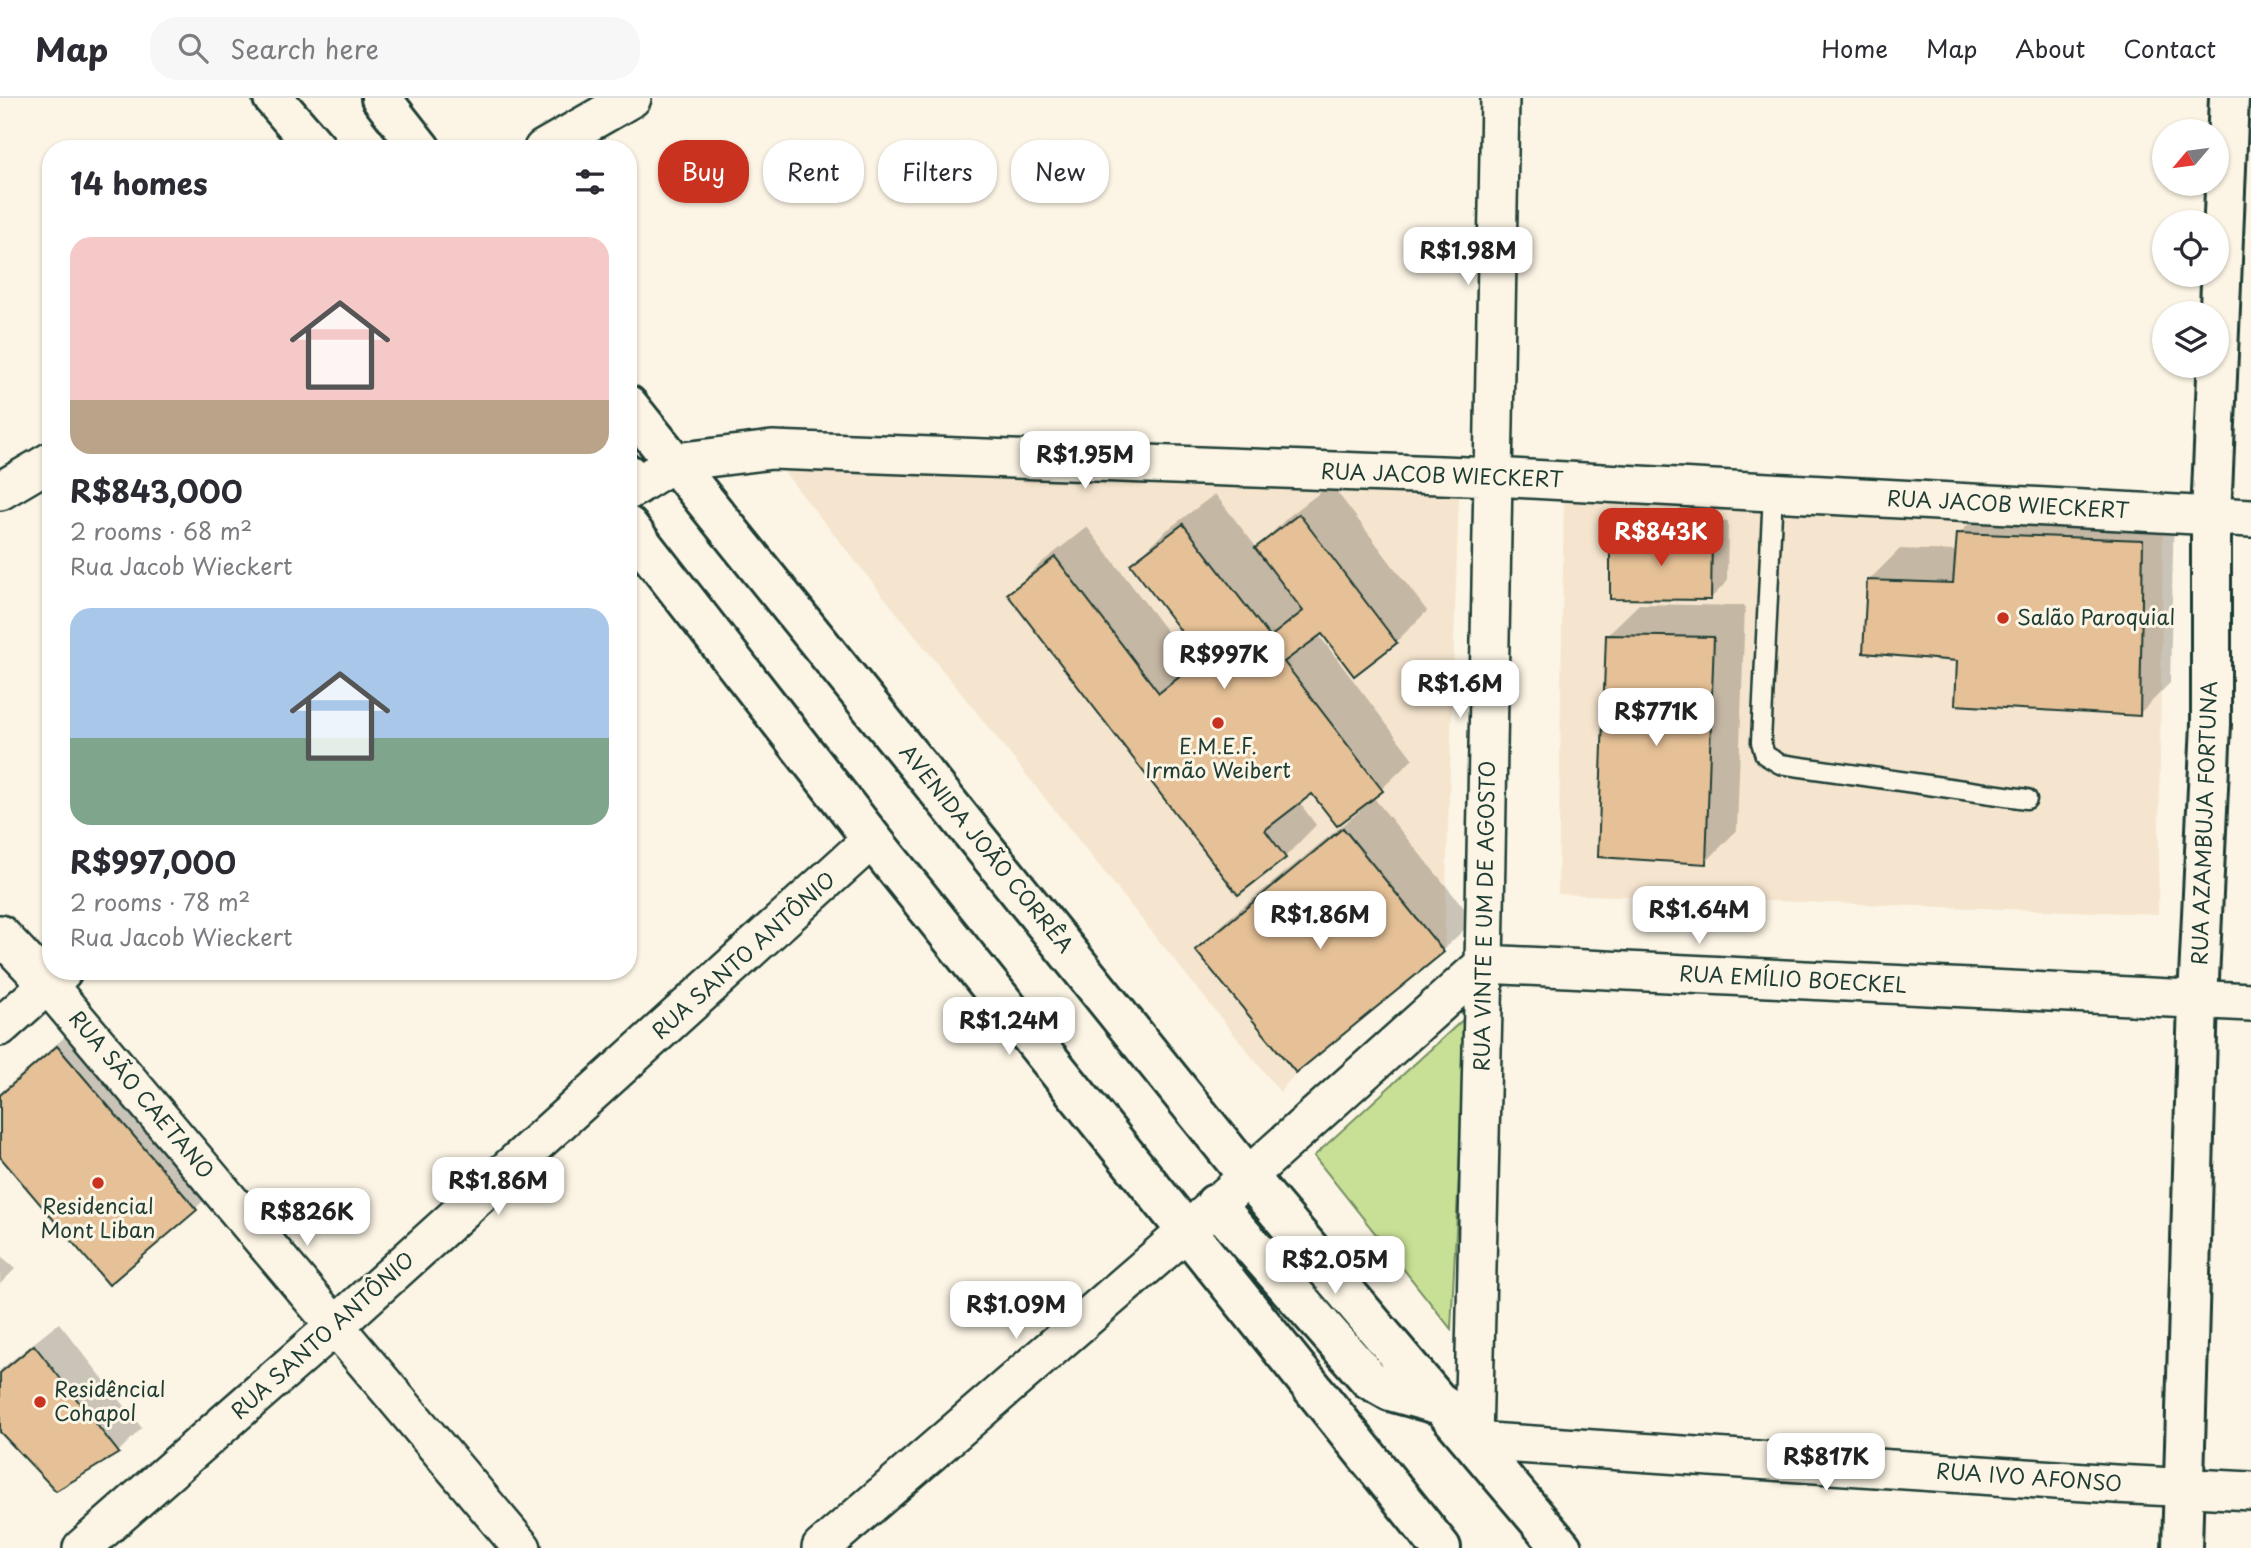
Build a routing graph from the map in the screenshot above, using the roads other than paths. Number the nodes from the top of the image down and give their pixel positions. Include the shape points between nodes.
1 (273, 98) edge
2 (381, 98) edge
3 (632, 98) edge
4 (1500, 98) edge
5 (2229, 98) edge
6 (309, 140) edge
7 (414, 140) edge
8 (559, 140) edge
9 (637, 416) edge
10 (675, 462) junction
11 (42, 466) edge
12 (1494, 477) junction
13 (637, 481) edge
14 (0, 491) edge
15 (1773, 492) junction
16 (2211, 516) junction
17 (2251, 518) edge
18 (637, 538) edge
19 (2027, 799) dead end
20 (872, 839) junction
21 (0, 934) edge
22 (1484, 964) junction
23 (42, 968) edge
24 (53, 980) edge
25 (57, 980) edge
26 (2199, 1000) junction
27 (2251, 1002) edge
28 (0, 1027) edge
29 (1247, 1175) junction
30 (1215, 1204) junction
31 (1187, 1231) junction
32 (335, 1326) junction
33 (1444, 1406) junction
34 (1473, 1441) junction
35 (2184, 1488) junction
36 (2251, 1491) edge
37 (82, 1548) edge
38 (522, 1548) edge
39 (821, 1548) edge
40 (1441, 1548) edge
41 (1562, 1548) edge
42 (2182, 1548) edge

1 - 6 main road
2 - 7 main road
3 - 8 street
4 - 12 street, RUA VINTE E UM DE AGOSTO
5 - 16 main road, RUA AZAMBUJA FORTUNA
9 - 10 main road, AVENIDA JOÃO CORRÊA
10 - 12 street, RUA JACOB WIECKERT via 772,450
10 - 13 street
10 - 29 main road, AVENIDA JOÃO CORRÊA
11 - 14 street
12 - 15 street, RUA JACOB WIECKERT
12 - 22 street, RUA VINTE E UM DE AGOSTO
15 - 16 street, RUA JACOB WIECKERT
15 - 19 lane via 1761,742 1765,755 1780,764
16 - 17 street, RUA JACOB WIECKERT
16 - 26 main road, RUA AZAMBUJA FORTUNA via 2210,724
18 - 20 main road
20 - 31 main road
20 - 32 street, RUA SANTO ANTÔNIO
21 - 23 street, RUA SÃO CAETANO
22 - 26 street, RUA EMÍLIO BOECKEL
22 - 29 street
22 - 34 street, RUA VINTE E UM DE AGOSTO
24 - 28 street
25 - 32 street, RUA SÃO CAETANO
26 - 27 street, RUA EMÍLIO BOECKEL
26 - 35 main road, RUA AZAMBUJA FORTUNA
29 - 30 street
29 - 33 main road, AVENIDA JOÃO CORRÊA
30 - 31 street
30 - 33 main road via 1369,1379 1390,1391
31 - 39 street
31 - 40 main road
32 - 37 street, RUA SANTO ANTÔNIO
32 - 38 street, RUA SÃO CAETANO
33 - 34 main road, AVENIDA JOÃO CORRÊA
34 - 35 street, RUA IVO AFONSO
34 - 41 main road, AVENIDA JOÃO CORRÊA
35 - 36 street, RUA IVO AFONSO
35 - 42 main road, RUA AZAMBUJA FORTUNA

